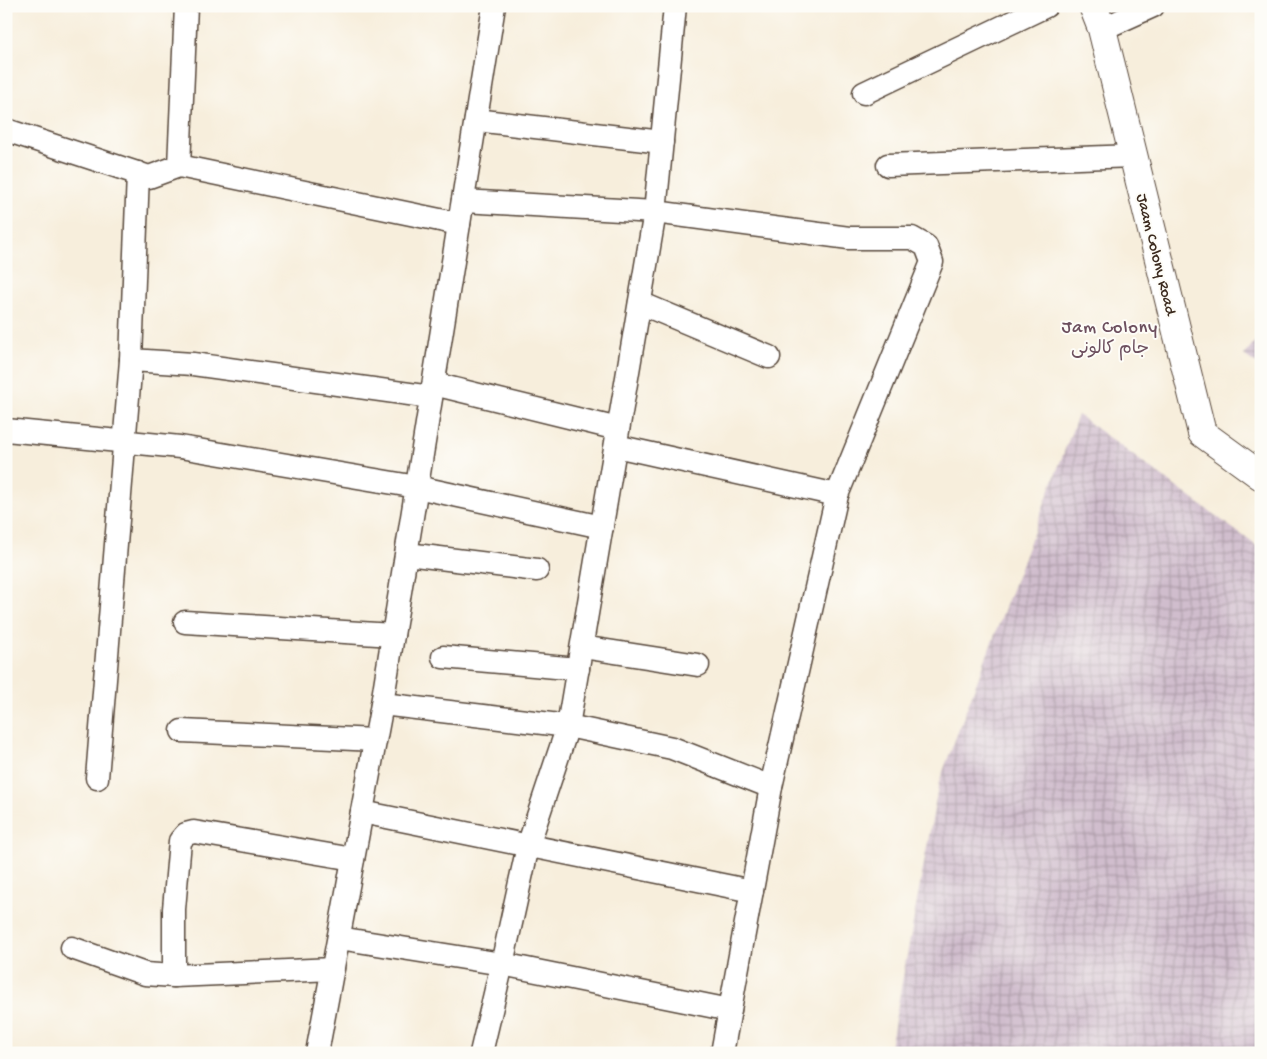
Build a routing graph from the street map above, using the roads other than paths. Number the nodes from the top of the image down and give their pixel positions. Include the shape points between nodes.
1 (186, 6) edge
2 (494, 6) edge
3 (675, 6) edge
4 (1046, 6) edge
5 (1154, 6) edge
6 (1097, 18) edge
7 (864, 94) dead end
8 (476, 120) junction
9 (6, 130) edge
10 (662, 142) junction
11 (1134, 156) junction
12 (888, 165) dead end
13 (179, 166) junction
14 (138, 173) junction
15 (463, 201) junction
16 (655, 212) junction
17 (459, 224) junction
18 (640, 304) junction
19 (769, 357) dead end
20 (130, 360) junction
21 (432, 390) junction
22 (6, 430) edge
23 (617, 437) junction
24 (124, 442) junction
25 (1261, 476) edge
26 (417, 487) junction
27 (837, 495) junction
28 (602, 527) junction
29 (406, 554) junction
30 (537, 570) dead end
31 (185, 622) dead end
32 (393, 635) junction
33 (582, 647) junction
34 (443, 657) dead end
35 (698, 666) dead end
36 (578, 670) junction
37 (382, 704) junction
38 (568, 726) junction
39 (182, 731) dead end
40 (375, 740) junction
41 (97, 778) dead end
42 (772, 787) junction
43 (362, 812) junction
44 (528, 846) junction
45 (353, 859) junction
46 (752, 891) junction
47 (339, 938) junction
48 (72, 948) dead end
49 (502, 964) junction
50 (333, 969) junction
51 (174, 976) junction
52 (730, 1010) junction
53 (317, 1053) edge
54 (480, 1053) edge
55 (722, 1053) edge

1 - 13 street
2 - 8 street
3 - 10 street
4 - 7 street
5 - 6 street
6 - 11 street, Jaam Colony Road
8 - 10 street
8 - 15 street
9 - 14 street
10 - 16 street
11 - 12 street
11 - 25 street, Jaam Colony Road via 1202,433
13 - 14 street via 149,177
13 - 17 street
14 - 20 street
15 - 16 street
15 - 17 street
16 - 18 street
16 - 27 street via 849,238 912,238 926,246 932,262
17 - 21 street
18 - 19 street
18 - 23 street
20 - 21 street
20 - 24 street
21 - 23 street
21 - 26 street
22 - 24 street
23 - 27 street
23 - 28 street
24 - 26 street via 180,447
24 - 41 street
26 - 28 street
26 - 29 street
27 - 42 street
28 - 33 street
29 - 30 street
29 - 32 street
31 - 32 street
32 - 37 street
33 - 35 street
33 - 36 street
34 - 36 street
36 - 38 street
37 - 38 street
37 - 40 street
38 - 42 street via 672,748
38 - 44 street
39 - 40 street
40 - 43 street
42 - 46 street
43 - 44 street
43 - 45 street
44 - 46 street
44 - 49 street
45 - 47 street
45 - 51 street via 194,832 186,834 180,841 174,909
46 - 52 street
47 - 49 street
47 - 50 street
48 - 51 street via 145,974
49 - 52 street
49 - 54 street
50 - 51 street
50 - 53 street
52 - 55 street

